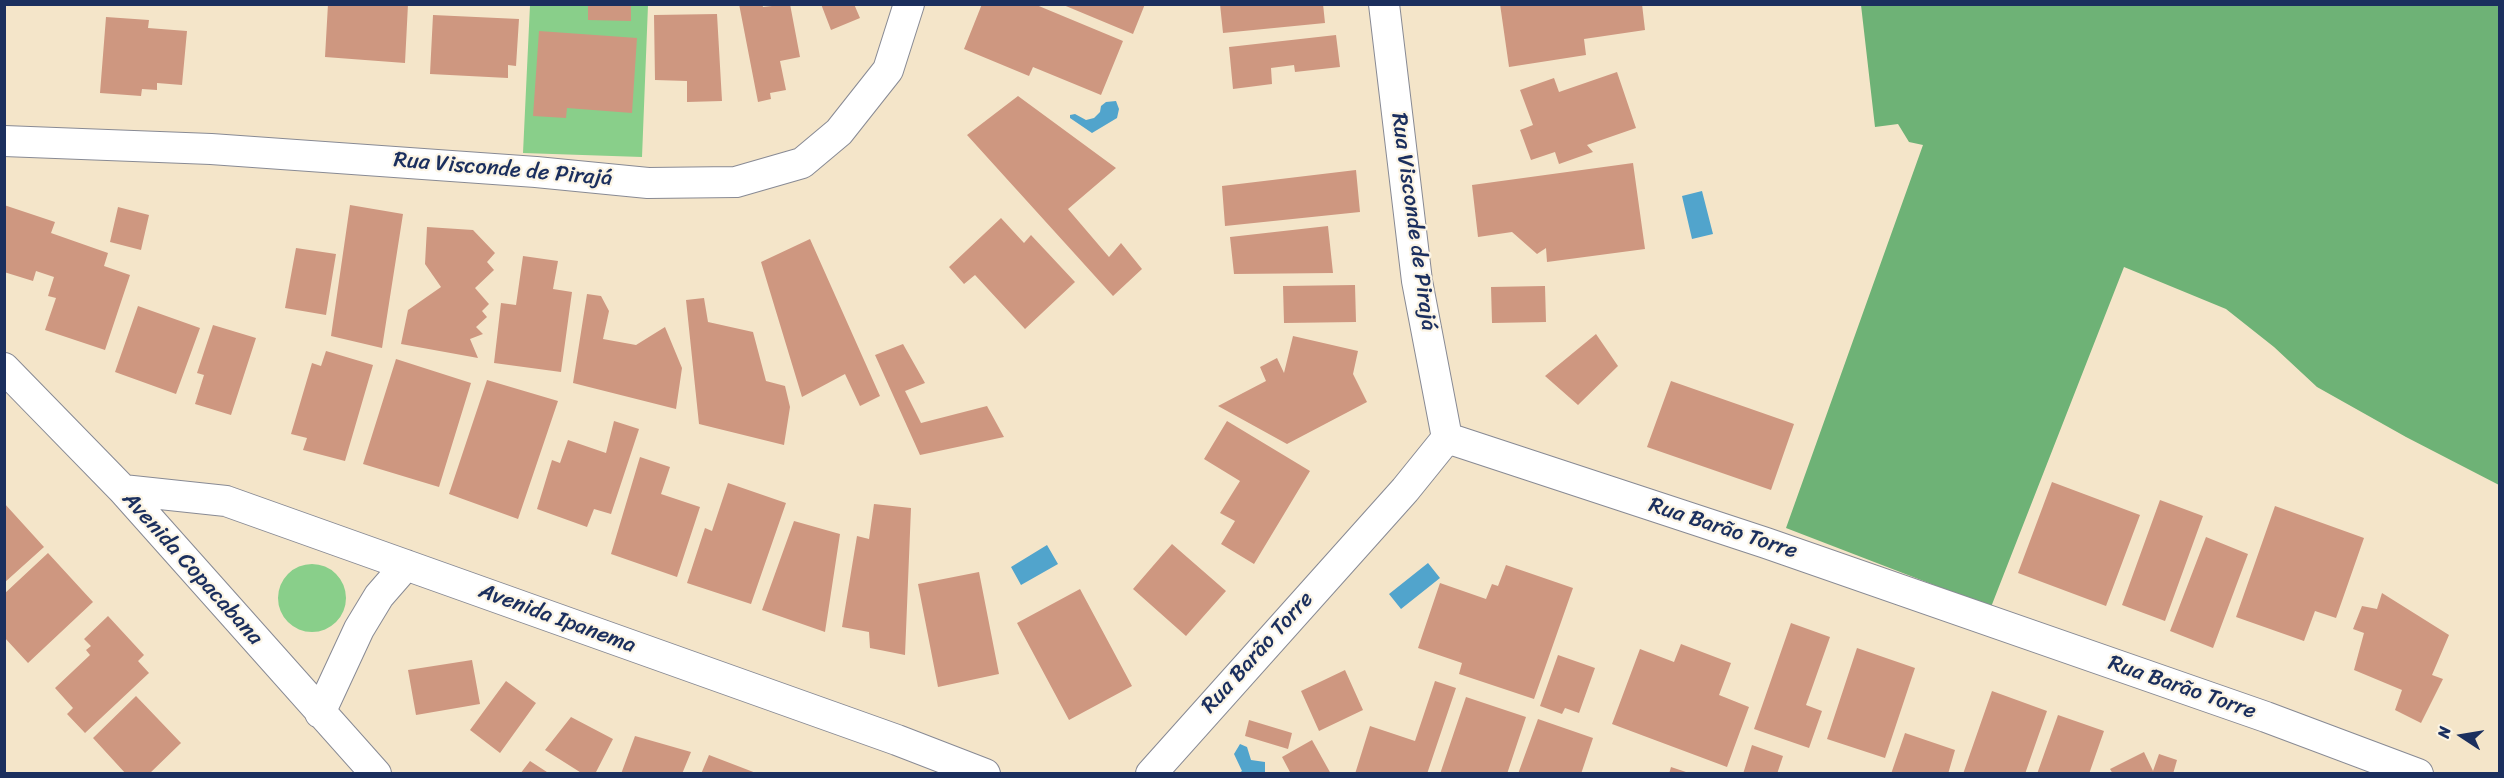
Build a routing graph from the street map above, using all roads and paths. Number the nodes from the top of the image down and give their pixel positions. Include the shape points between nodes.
1 (909, 4) edge
2 (1384, 4) edge
3 (4, 141) edge
4 (4, 368) edge
5 (1448, 438) junction
6 (123, 490) junction
7 (406, 565) junction
8 (320, 713) junction
9 (376, 774) edge
10 (985, 774) edge
11 (1151, 774) edge
12 (2418, 774) edge

1 - 3 street, Rua Visconde de Pirajá via 888,70 839,132 802,163 736,182 648,183 246,152
2 - 5 street, Rua Visconde de Pirajá via 1417,281
4 - 6 street, Avenida Copacabana
5 - 11 street, Rua Barão Torre
5 - 12 street, Rua Barão Torre via 1766,543
6 - 7 street, Avenida Ipanema via 226,501
6 - 8 street, Avenida Copacabana
7 - 8 street via 379,596 359,629
7 - 10 street, Avenida Ipanema
8 - 9 street, Avenida Copacabana

